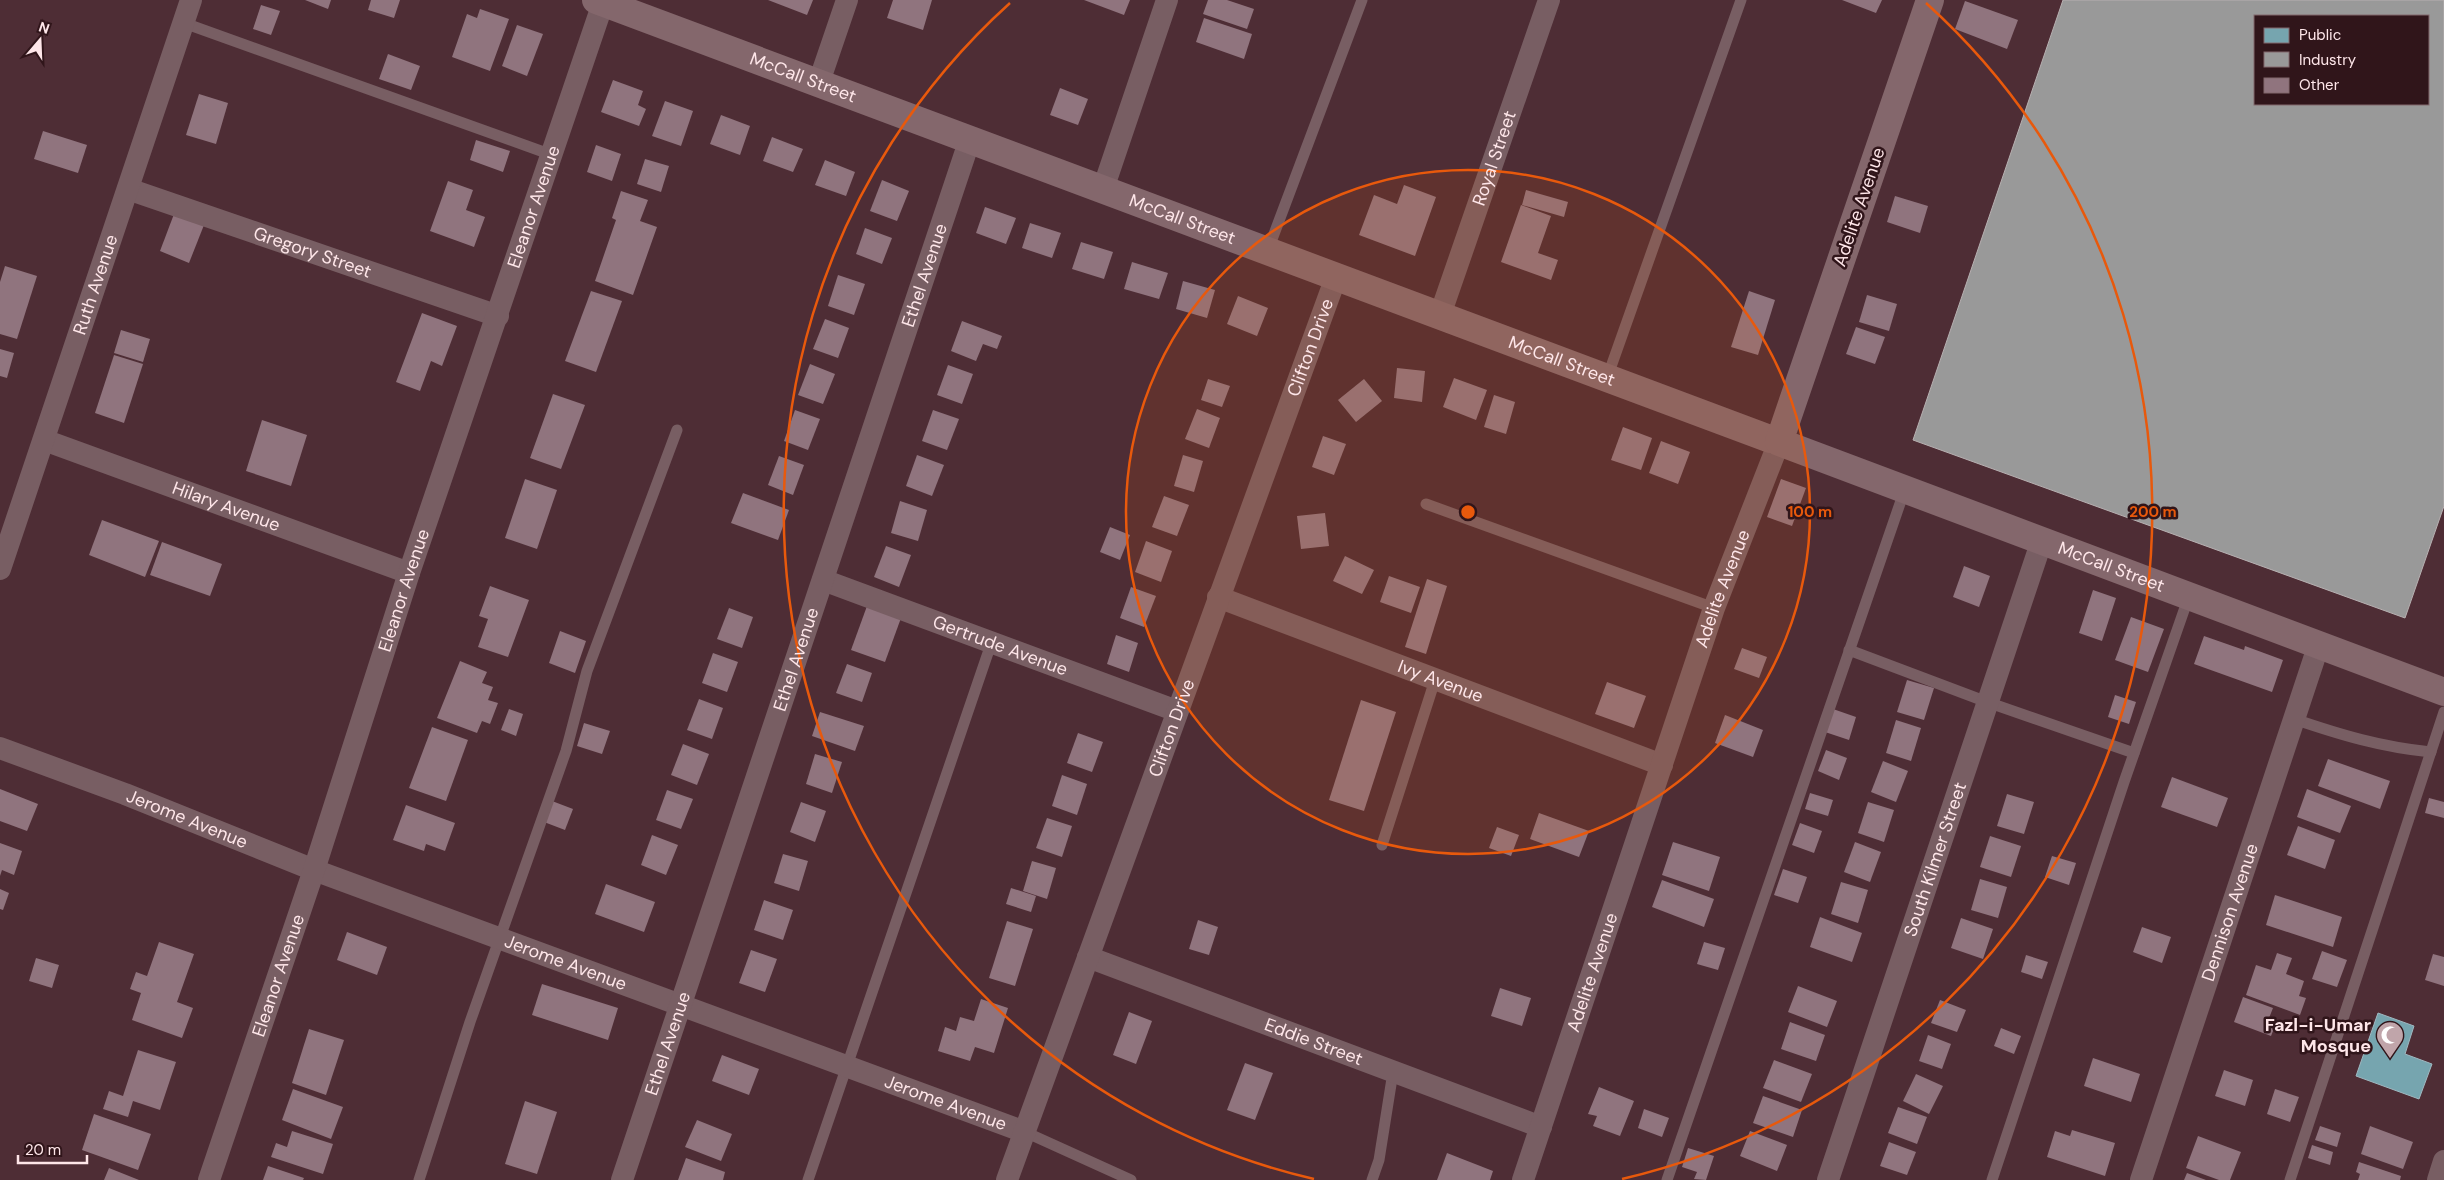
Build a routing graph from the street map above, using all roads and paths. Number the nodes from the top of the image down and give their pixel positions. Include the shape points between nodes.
1 (192, 0) edge
2 (847, 0) edge
3 (1167, 0) edge
4 (1362, 0) edge
5 (1549, 0) edge
6 (1741, 0) edge
7 (1930, 0) edge
8 (600, 1) edge
9 (184, 23) junction
10 (818, 82) junction
11 (970, 139) junction
12 (552, 155) junction
13 (128, 189) junction
14 (1103, 189) junction
15 (1268, 250) junction
16 (1336, 277) junction
17 (1440, 315) junction
18 (498, 316) junction
19 (1607, 378) junction
20 (677, 430) dead end
21 (44, 440) junction
22 (1774, 441) junction
23 (1905, 489) junction
24 (1426, 504) dead end
25 (2042, 540) junction
26 (0, 569) edge
27 (410, 573) junction
28 (823, 580) junction
29 (2189, 595) junction
30 (1218, 597) junction
31 (1714, 608) junction
32 (991, 644) junction
33 (2319, 644) junction
34 (1849, 650) junction
35 (1435, 680) junction
36 (2444, 692) edge
37 (1987, 702) junction
38 (1176, 711) junction
39 (2444, 712) edge
40 (2294, 719) junction
41 (0, 748) edge
42 (2431, 752) junction
43 (2134, 753) junction
44 (1662, 765) junction
45 (1382, 845) dead end
46 (314, 870) junction
47 (499, 938) junction
48 (1088, 957) junction
49 (680, 1004) junction
50 (846, 1067) junction
51 (1393, 1072) junction
52 (1541, 1127) junction
53 (1024, 1132) junction
54 (2444, 1161) edge
55 (209, 1180) edge
56 (419, 1180) edge
57 (622, 1180) edge
58 (808, 1180) edge
59 (1007, 1180) edge
60 (1131, 1180) edge
61 (1372, 1180) edge
62 (1523, 1180) edge
63 (1667, 1180) edge
64 (1828, 1180) edge
65 (1992, 1180) edge
66 (2141, 1180) edge
67 (2290, 1180) edge
68 (2438, 1180) edge

1 - 9 street, Ruth Avenue
2 - 10 street
3 - 14 street
4 - 15 lane
5 - 17 street, Royal Street
6 - 19 lane
7 - 22 street, Adelite Avenue
8 - 10 street, McCall Street
8 - 12 street, Eleanor Avenue
9 - 12 lane
9 - 13 street, Ruth Avenue
10 - 11 street, McCall Street
11 - 14 street, McCall Street
11 - 28 street, Ethel Avenue
12 - 18 street, Eleanor Avenue
13 - 18 street, Gregory Street
13 - 21 street, Ruth Avenue
14 - 15 street, McCall Street
15 - 16 street, McCall Street
16 - 17 street, McCall Street
16 - 30 street, Clifton Drive
17 - 19 street, McCall Street
18 - 27 street, Eleanor Avenue
19 - 22 street, McCall Street
20 - 47 lane via 587,671 566,751
21 - 26 street, Ruth Avenue
21 - 27 street, Hilary Avenue
22 - 23 street, McCall Street
22 - 31 street, Adelite Avenue
23 - 25 street, McCall Street
23 - 34 lane
24 - 31 lane
25 - 29 street, McCall Street
25 - 37 street, South Kilmer Street
27 - 46 street, Eleanor Avenue
28 - 32 street, Gertrude Avenue
28 - 49 street, Ethel Avenue
29 - 33 street, McCall Street
29 - 43 lane
30 - 35 street, Ivy Avenue
30 - 38 street, Clifton Drive
31 - 44 street, Adelite Avenue
32 - 38 street, Gertrude Avenue
32 - 50 lane
33 - 36 street, McCall Street
33 - 40 street, Dennison Avenue
34 - 37 lane
34 - 63 lane
35 - 44 street, Ivy Avenue
35 - 45 lane
37 - 43 lane
37 - 64 street, South Kilmer Street
38 - 48 street, Clifton Drive
39 - 42 lane
40 - 42 lane via 2360,741 2395,749
40 - 66 street, Dennison Avenue
41 - 46 street, Jerome Avenue
42 - 67 lane
43 - 65 lane
44 - 52 street, Adelite Avenue
46 - 47 street, Jerome Avenue
46 - 55 street, Eleanor Avenue
47 - 49 street, Jerome Avenue
47 - 56 lane
48 - 51 street, Eddie Street
48 - 53 street, Clifton Drive
49 - 50 street, Jerome Avenue
49 - 57 street, Ethel Avenue
50 - 53 street, Jerome Avenue
50 - 58 lane
51 - 52 street, Eddie Street
51 - 61 lane via 1379,1160
52 - 62 street, Adelite Avenue
53 - 59 street, Clifton Drive
53 - 60 lane, Jerome Avenue
54 - 68 street

